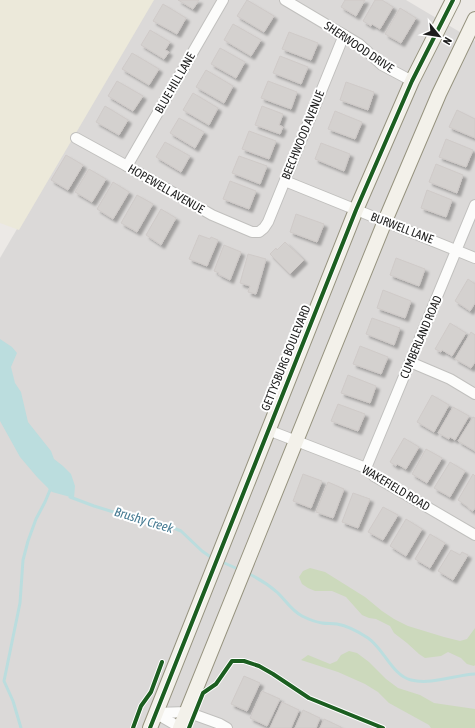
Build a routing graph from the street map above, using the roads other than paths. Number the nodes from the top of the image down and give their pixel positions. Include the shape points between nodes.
1 (223, 0) edge
2 (285, 0) edge
3 (453, 0) edge
4 (475, 19) edge
5 (344, 35) junction
6 (412, 81) junction
7 (76, 138) dead end
8 (127, 166) junction
9 (284, 181) junction
10 (475, 205) edge
11 (356, 210) junction
12 (385, 221) junction
13 (259, 232) joint
14 (457, 250) junction
15 (475, 258) edge
16 (410, 362) junction
17 (475, 394) edge
18 (268, 430) junction
19 (296, 441) junction
20 (366, 468) junction
21 (475, 535) edge
22 (187, 712) junction
23 (155, 713) junction
24 (150, 728) edge
25 (181, 728) edge
26 (227, 728) edge

1 - 8 street, BLUE HILL LANE
2 - 5 street, SHERWOOD DRIVE
3 - 6 street, GETTYSBURG BOULEVARD
4 - 12 street via 439,94
5 - 6 street, SHERWOOD DRIVE via 359,44 382,65
5 - 9 street, BEECHWOOD AVENUE
6 - 11 street, GETTYSBURG BOULEVARD
7 - 8 street, HOPEWELL AVENUE
8 - 13 street, HOPEWELL AVENUE via 212,215 252,232
9 - 11 street, BURWELL LANE
9 - 13 street, BEECHWOOD AVENUE via 268,222
10 - 14 street, CUMBERLAND ROAD
11 - 12 street, BURWELL LANE
11 - 18 street, GETTYSBURG BOULEVARD
12 - 14 street, BURWELL LANE
12 - 19 street
14 - 15 street, BURWELL LANE
14 - 16 street, CUMBERLAND ROAD
16 - 17 street via 450,379
16 - 20 street, CUMBERLAND ROAD
18 - 19 street, WAKEFIELD ROAD
18 - 23 street, GETTYSBURG BOULEVARD
19 - 20 street, WAKEFIELD ROAD
19 - 22 street
20 - 21 street, WAKEFIELD ROAD via 374,476
22 - 23 street
22 - 25 street
22 - 26 street
23 - 24 street, GETTYSBURG BOULEVARD
23 - 25 street

